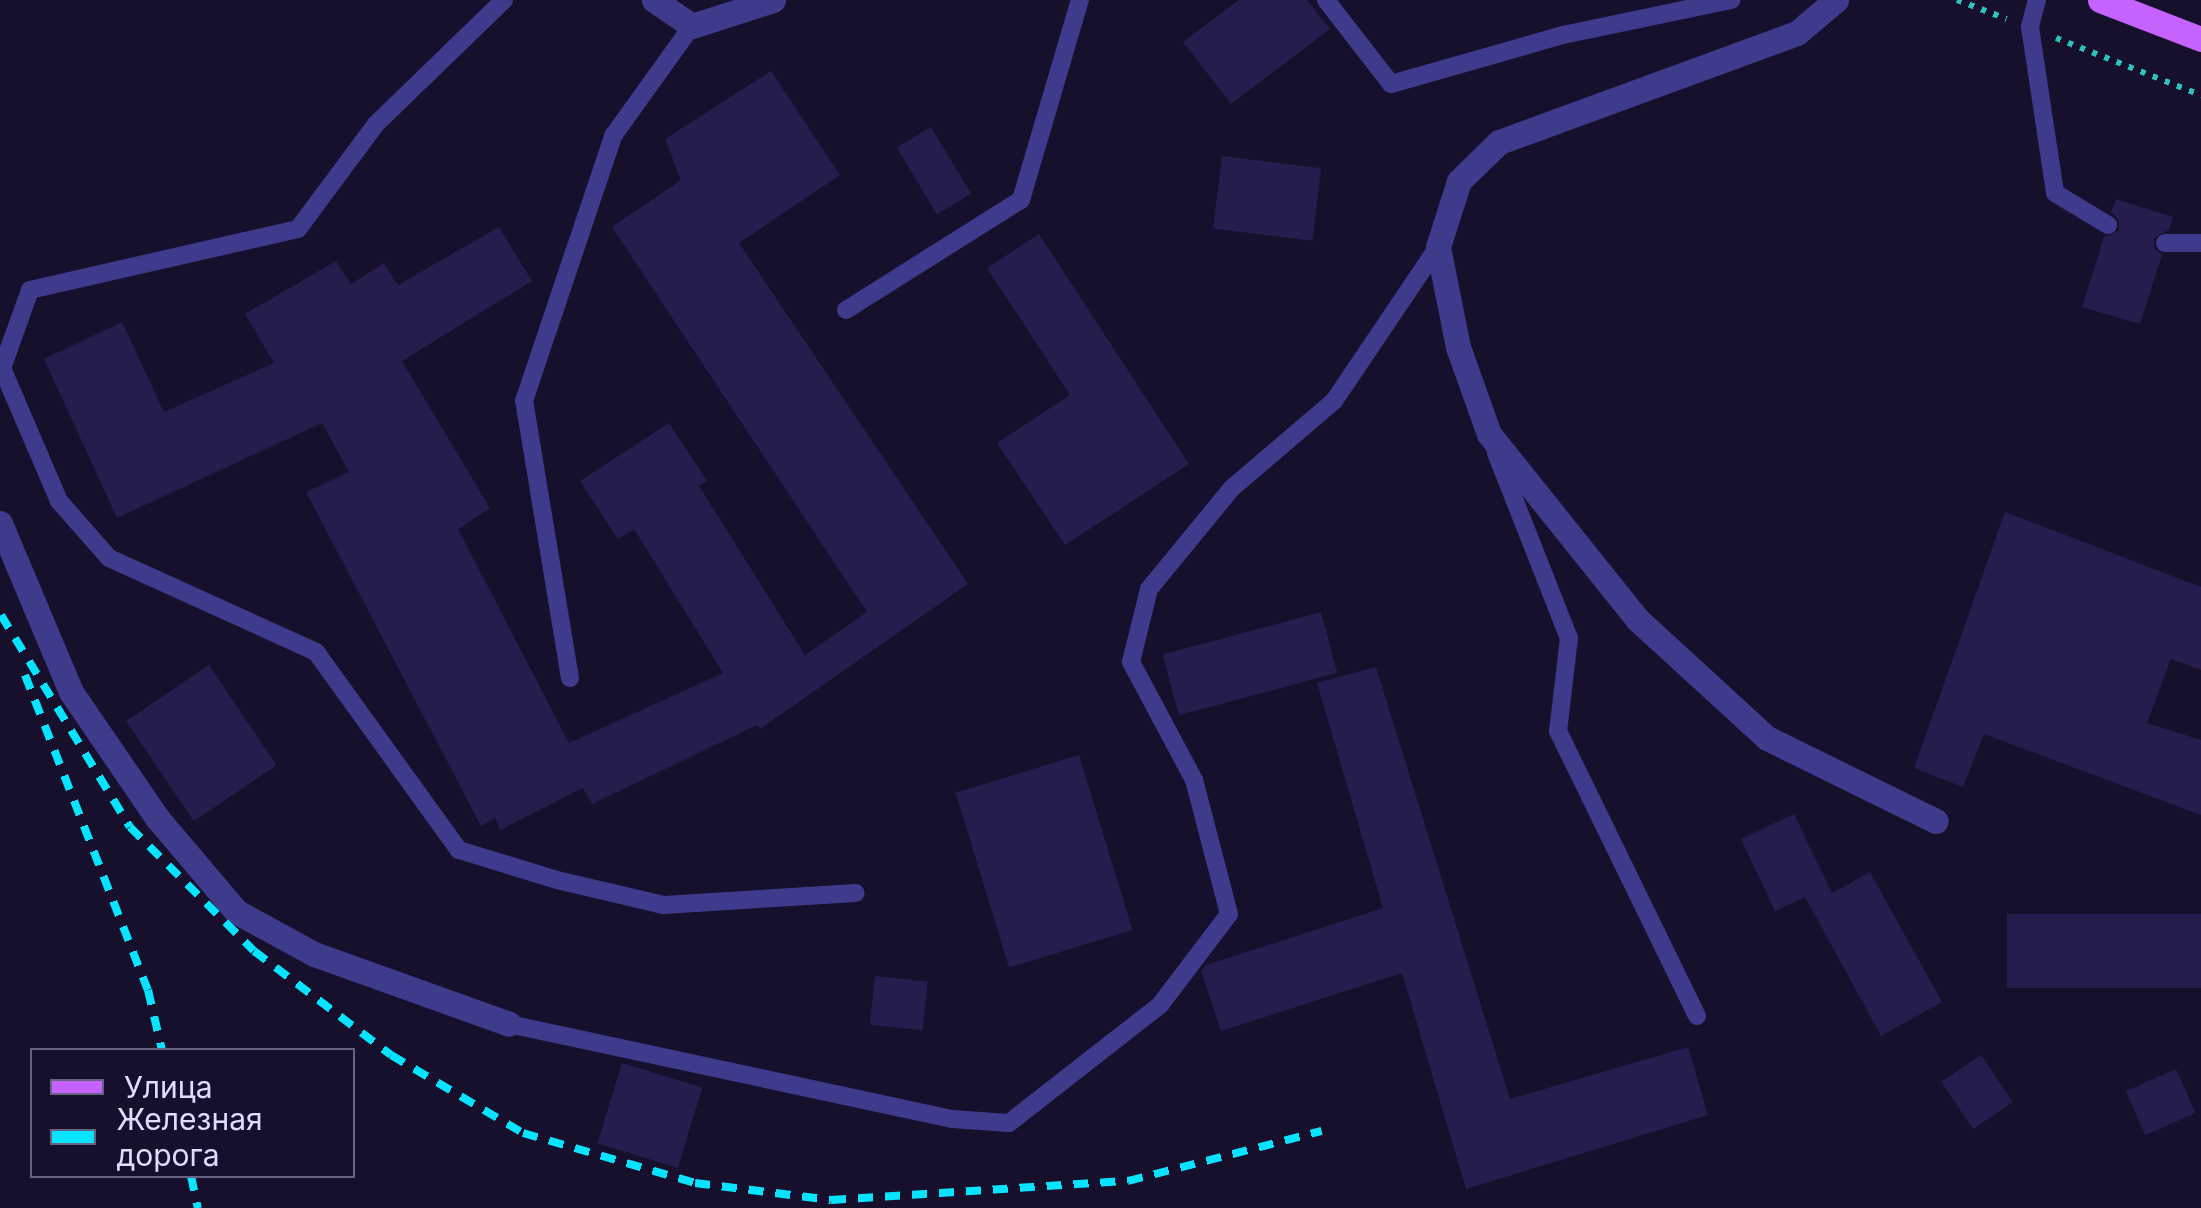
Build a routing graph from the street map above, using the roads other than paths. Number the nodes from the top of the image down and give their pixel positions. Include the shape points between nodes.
1 (504, 0) edge
2 (654, 0) edge
3 (772, 0) edge
4 (1080, 0) edge
5 (1326, 0) edge
6 (1731, 0) edge
7 (1836, 0) edge
8 (2037, 0) edge
9 (2100, 0) edge
10 (692, 26) junction
11 (2201, 39) edge
12 (2108, 224) dead end
13 (2166, 243) dead end
14 (2201, 243) edge
15 (1438, 247) junction
16 (846, 310) dead end
17 (1489, 434) junction
18 (0, 523) edge
19 (570, 678) dead end
20 (1936, 821) dead end
21 (856, 893) dead end
22 (1697, 1016) dead end
23 (509, 1024) joint

1 - 21 lane via 376,124 298,229 30,290 2,368 59,501 109,558 316,652 458,850 664,905
2 - 10 street
3 - 10 street
4 - 16 lane via 1021,200
5 - 6 lane via 1392,84 1562,35
7 - 15 street via 1797,34 1500,142 1460,181
8 - 12 lane via 2030,27 2055,193
9 - 11 main road
10 - 19 lane via 613,136 524,402
13 - 14 lane
15 - 17 street via 1458,347
15 - 23 lane via 1334,402 1232,488 1149,588 1131,662 1194,780 1229,914 1160,1005 1009,1122 952,1118
17 - 20 street via 1637,619 1767,738
17 - 22 lane via 1569,638 1558,731
18 - 23 street via 71,692 158,818 237,912 314,954

